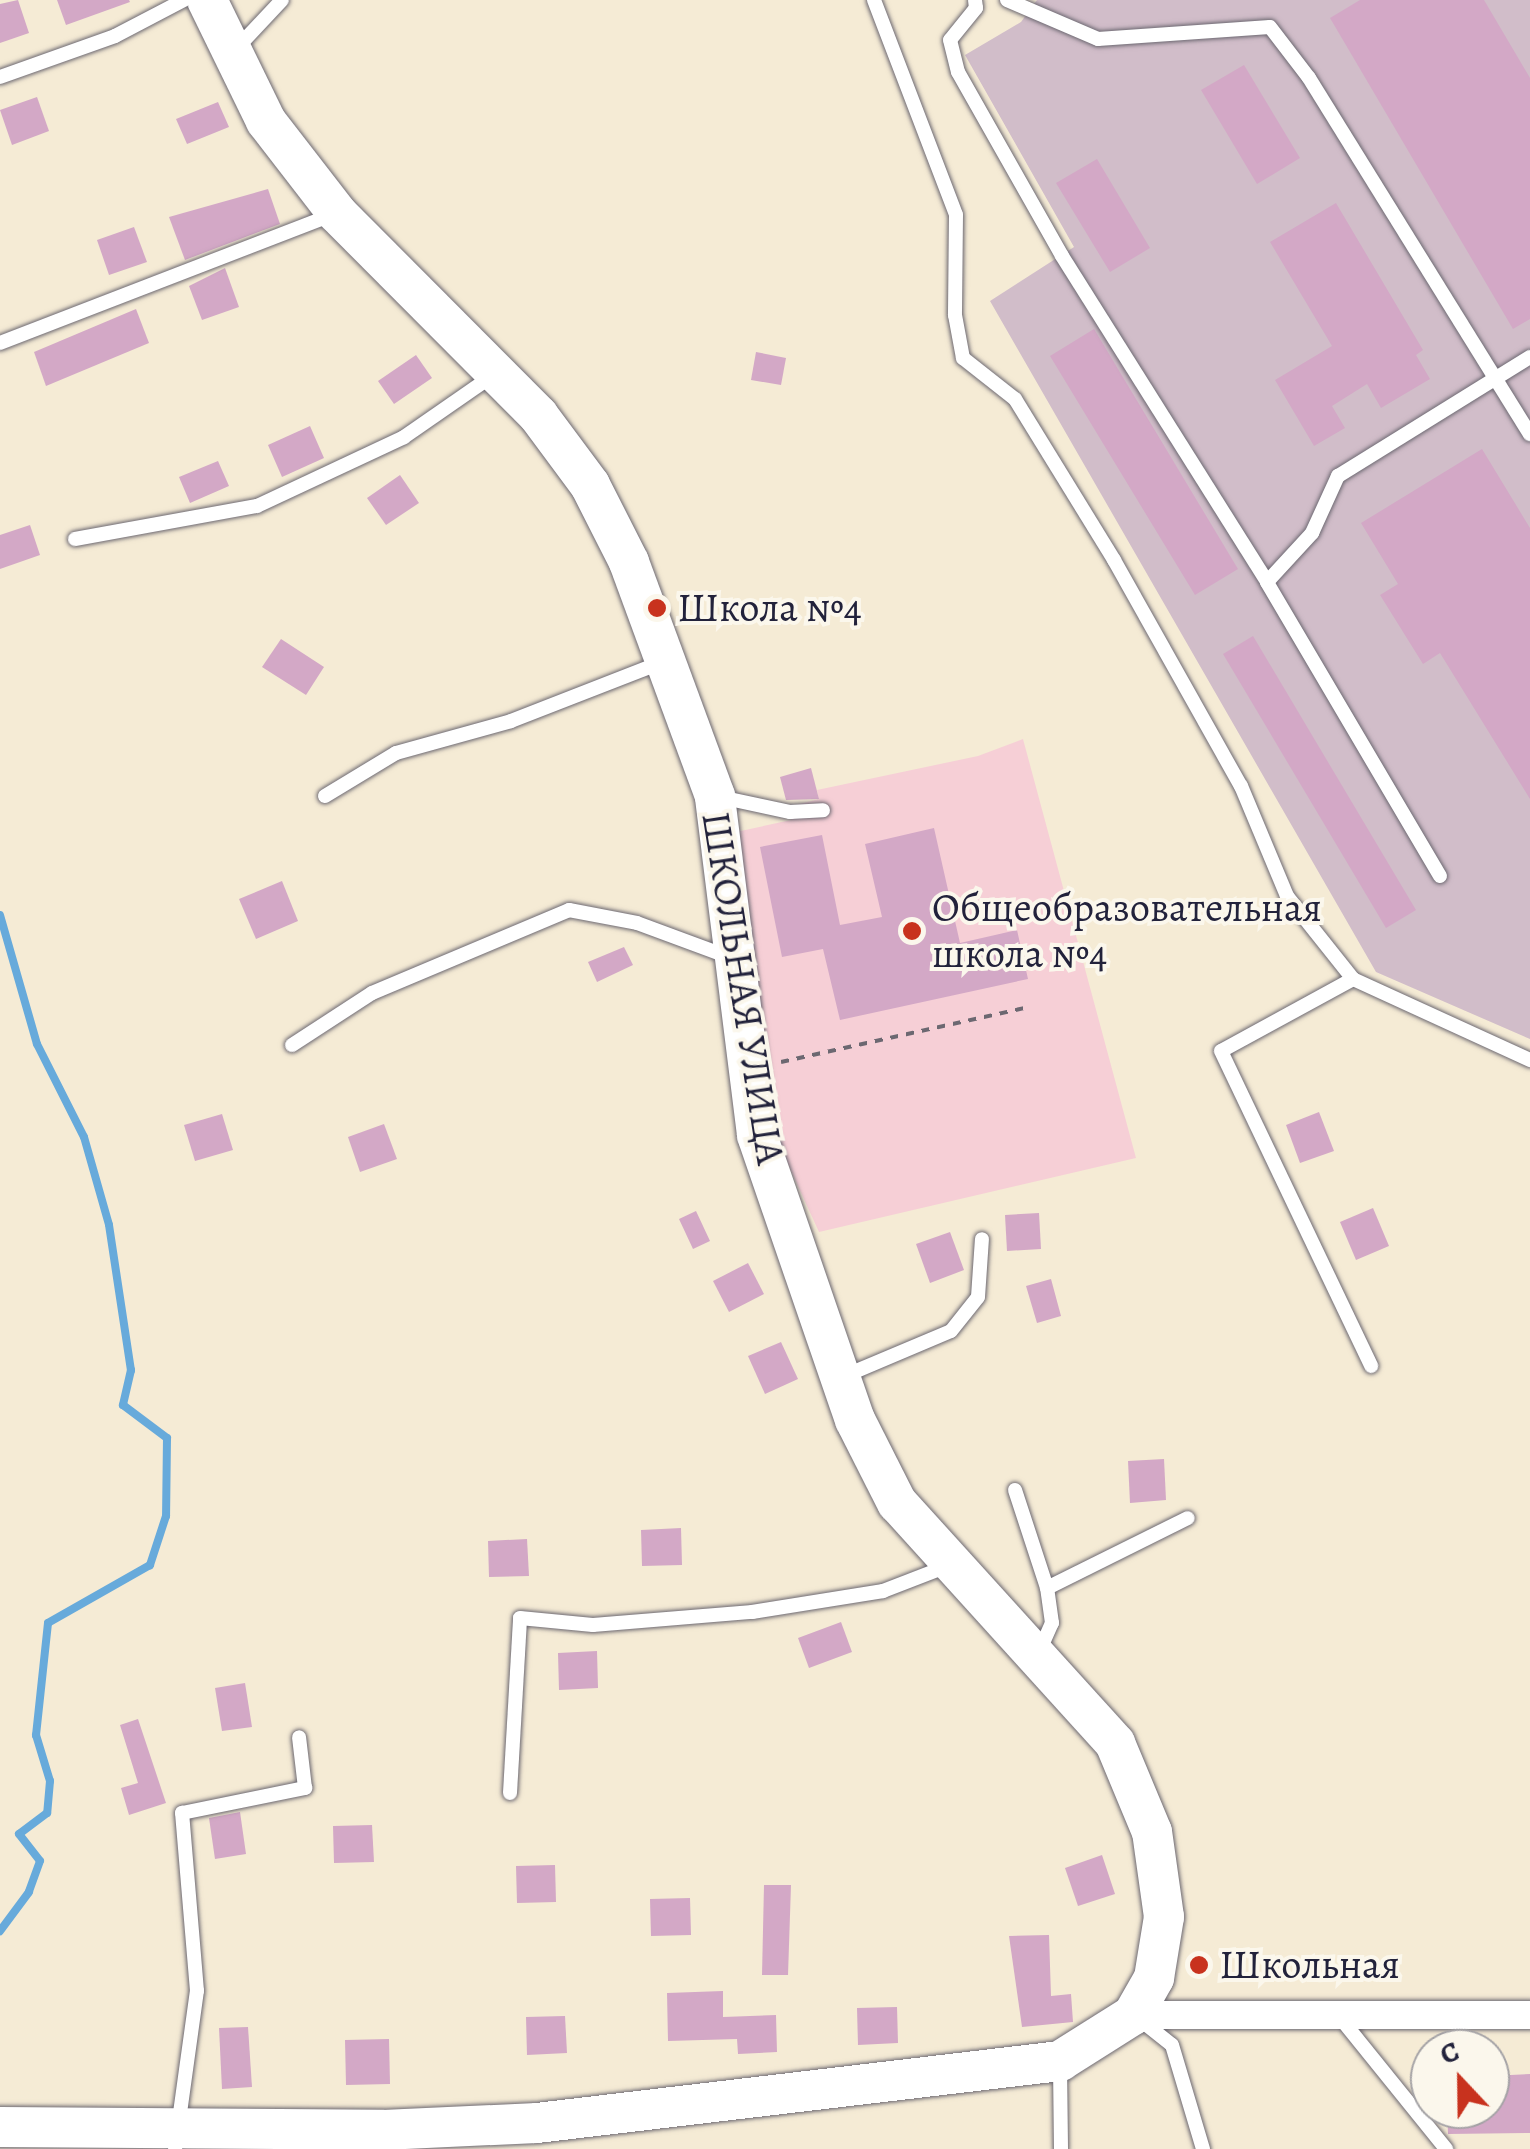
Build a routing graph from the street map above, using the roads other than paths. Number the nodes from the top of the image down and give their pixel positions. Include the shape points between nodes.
1 (184, 0) edge
2 (208, 0) edge
3 (282, 0) edge
4 (874, 0) edge
5 (975, 0) edge
6 (1007, 0) edge
7 (231, 53) junction
8 (0, 77) edge
9 (337, 213) junction
10 (0, 343) edge
11 (1530, 358) edge
12 (497, 373) junction
13 (1495, 376) junction
14 (1530, 434) edge
15 (76, 539) dead end
16 (1267, 582) junction
17 (667, 660) junction
18 (325, 796) dead end
19 (715, 796) junction
20 (823, 810) dead end
21 (1440, 876) dead end
22 (734, 958) junction
23 (1353, 979) junction
24 (292, 1045) dead end
25 (1530, 1060) edge
26 (982, 1239) dead end
27 (1370, 1366) dead end
28 (840, 1378) junction
29 (1015, 1490) dead end
30 (1188, 1518) dead end
31 (950, 1564) junction
32 (1047, 1588) junction
33 (1039, 1653) junction
34 (299, 1737) dead end
35 (510, 1793) dead end
36 (1134, 2015) junction
37 (1530, 2015) edge
38 (1342, 2020) junction
39 (1060, 2061) junction
40 (0, 2127) edge
41 (383, 2139) edge
42 (175, 2140) edge
43 (1060, 2149) edge
44 (1203, 2149) edge
45 (1446, 2149) edge

1 - 8 lane via 115,36
2 - 7 street, ШКОЛЬНАЯ УЛИЦА
3 - 7 lane
4 - 23 lane via 956,214 954,315 964,358 1014,400 1241,786 1287,896
5 - 16 lane via 976,8 950,40 958,72 1062,256
6 - 13 lane via 1098,39 1270,28 1309,78
7 - 9 street, ШКОЛЬНАЯ УЛИЦА via 266,120
9 - 10 lane
9 - 12 street, ШКОЛЬНАЯ УЛИЦА
11 - 13 lane
12 - 15 lane via 404,436 256,506
12 - 17 street, ШКОЛЬНАЯ УЛИЦА via 590,485
13 - 14 lane
13 - 16 lane via 1338,476 1312,533
16 - 21 lane
17 - 18 lane via 511,721 396,753
17 - 19 street, ШКОЛЬНАЯ УЛИЦА
19 - 20 lane via 790,812
19 - 22 street, ШКОЛЬНАЯ УЛИЦА
22 - 24 lane via 637,923 569,910 372,993
22 - 28 street, ШКОЛЬНАЯ УЛИЦА via 756,1136
23 - 25 lane
23 - 27 lane via 1222,1051
26 - 28 lane via 978,1297 951,1332
28 - 31 street, ШКОЛЬНАЯ УЛИЦА via 897,1503
29 - 32 lane
30 - 32 lane
31 - 33 street, ШКОЛЬНАЯ УЛИЦА
31 - 35 lane via 884,1591 752,1612 592,1625 520,1618
32 - 33 lane via 1052,1623
33 - 36 street, ШКОЛЬНАЯ УЛИЦА via 1115,1742 1152,1832 1164,1917 1154,1978
34 - 42 lane via 306,1788 182,1813 196,1991
36 - 38 street
36 - 39 street
36 - 44 lane via 1172,2045
37 - 38 street
38 - 45 lane
39 - 41 street
39 - 43 lane
40 - 42 street
41 - 42 street

